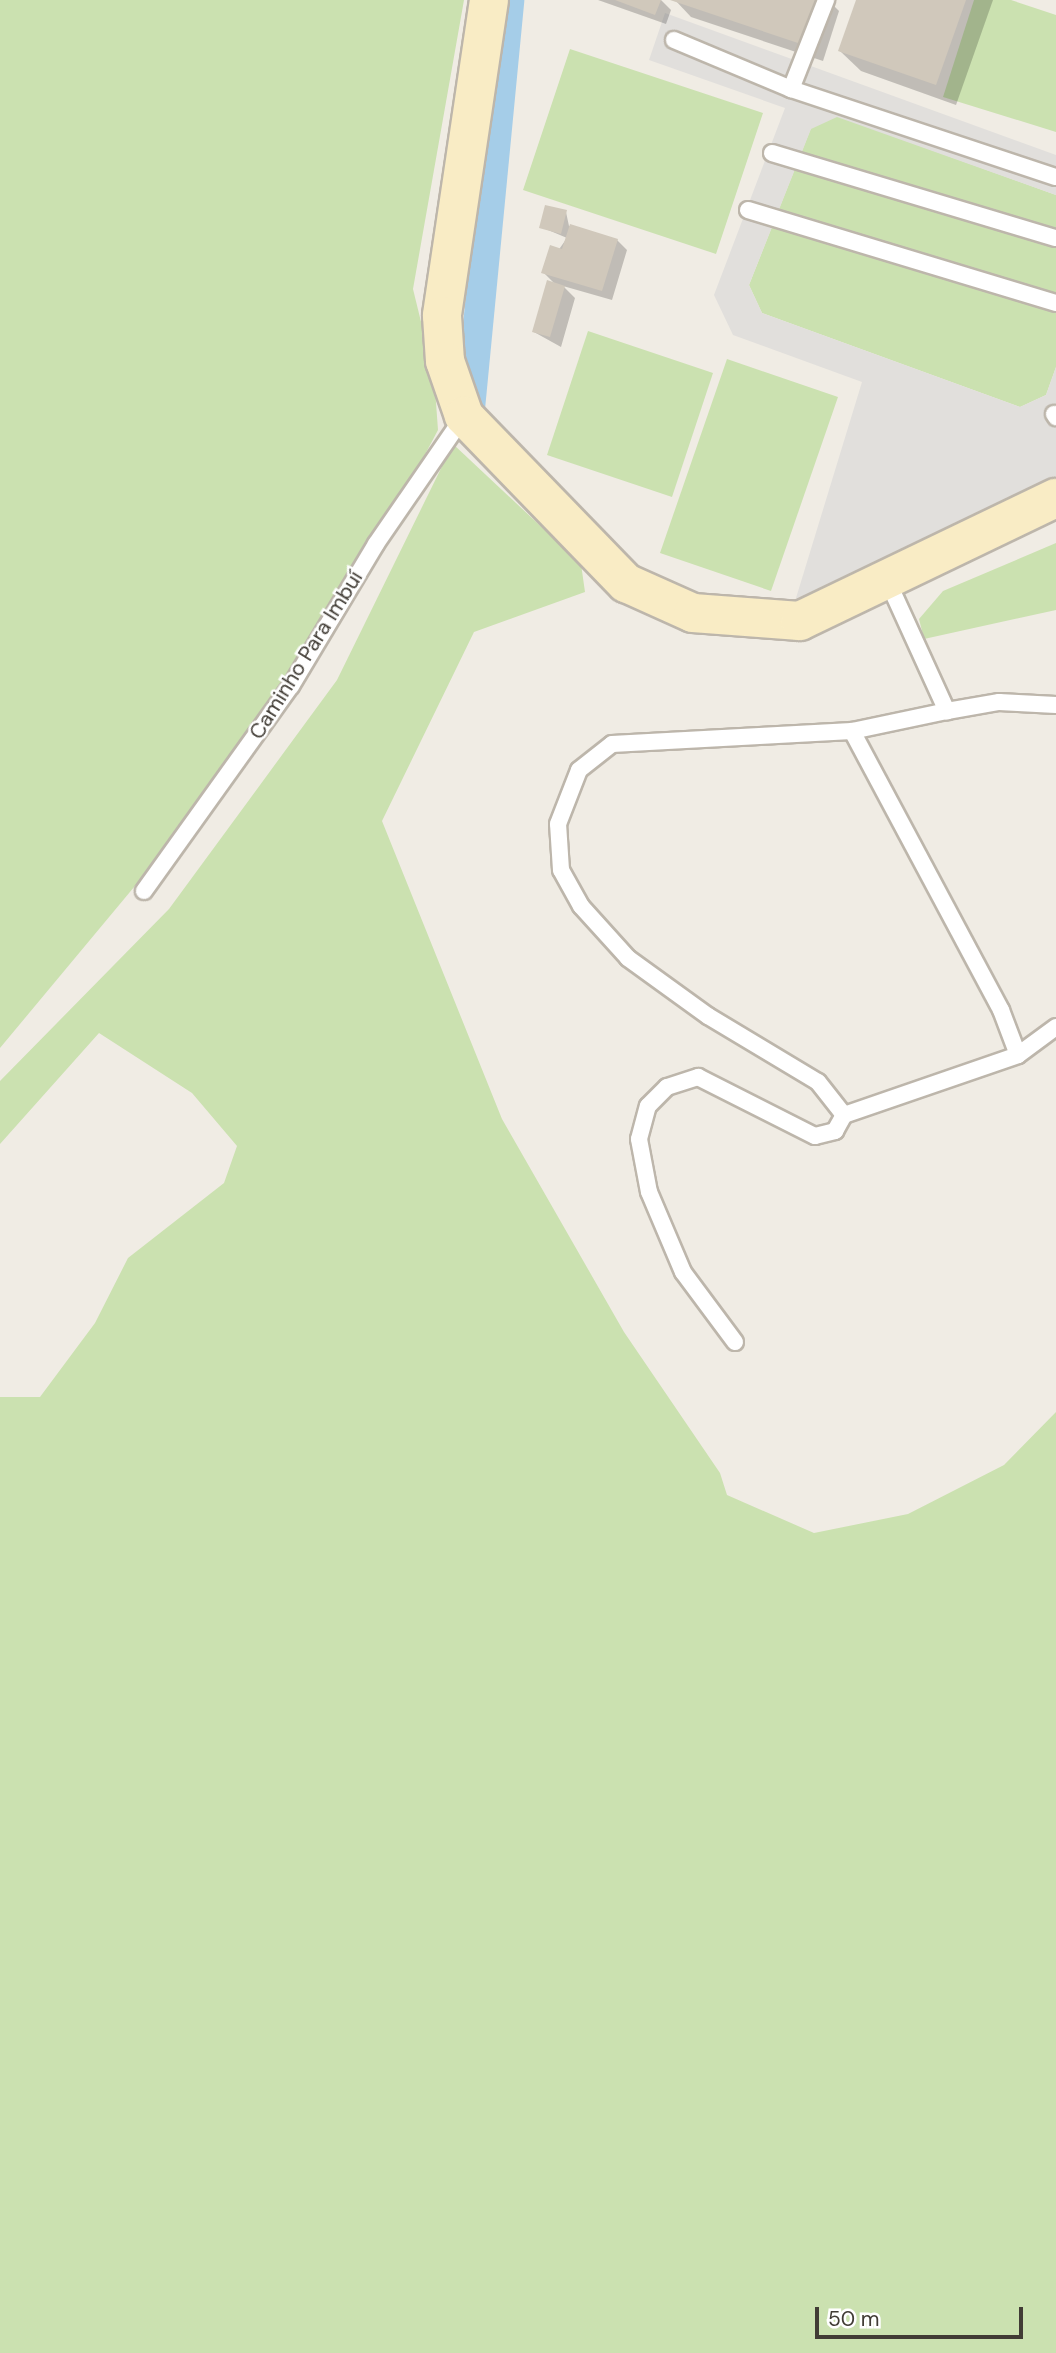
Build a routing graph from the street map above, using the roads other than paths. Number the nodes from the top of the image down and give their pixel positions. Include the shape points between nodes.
1 (489, 0) edge
2 (826, 0) edge
3 (674, 40) dead end
4 (791, 89) junction
5 (772, 153) dead end
6 (1056, 177) edge
7 (748, 210) dead end
8 (1056, 238) edge
9 (1056, 303) edge
10 (464, 416) junction
11 (1056, 498) edge
12 (889, 584) junction
13 (1056, 705) edge
14 (947, 711) junction
15 (852, 731) junction
16 (144, 891) dead end
17 (1056, 1027) edge
18 (1018, 1055) junction
19 (844, 1115) junction
20 (735, 1342) dead end

1 - 10 street via 442,316 445,361
2 - 4 lane
3 - 4 lane
4 - 6 lane
5 - 8 lane
7 - 9 lane
10 - 12 street via 626,583 693,613 800,621
10 - 16 lane, Caminho Para Imbuí via 376,544 291,686
11 - 12 street
12 - 14 lane
13 - 14 lane via 999,702
14 - 15 lane
15 - 18 lane via 1002,1010
15 - 19 lane via 612,744 579,770 558,824 561,870 581,906 628,958 708,1016 818,1082
17 - 18 lane
18 - 19 lane
19 - 20 lane via 835,1131 815,1136 698,1077 667,1087 648,1106 639,1139 649,1192 683,1272

